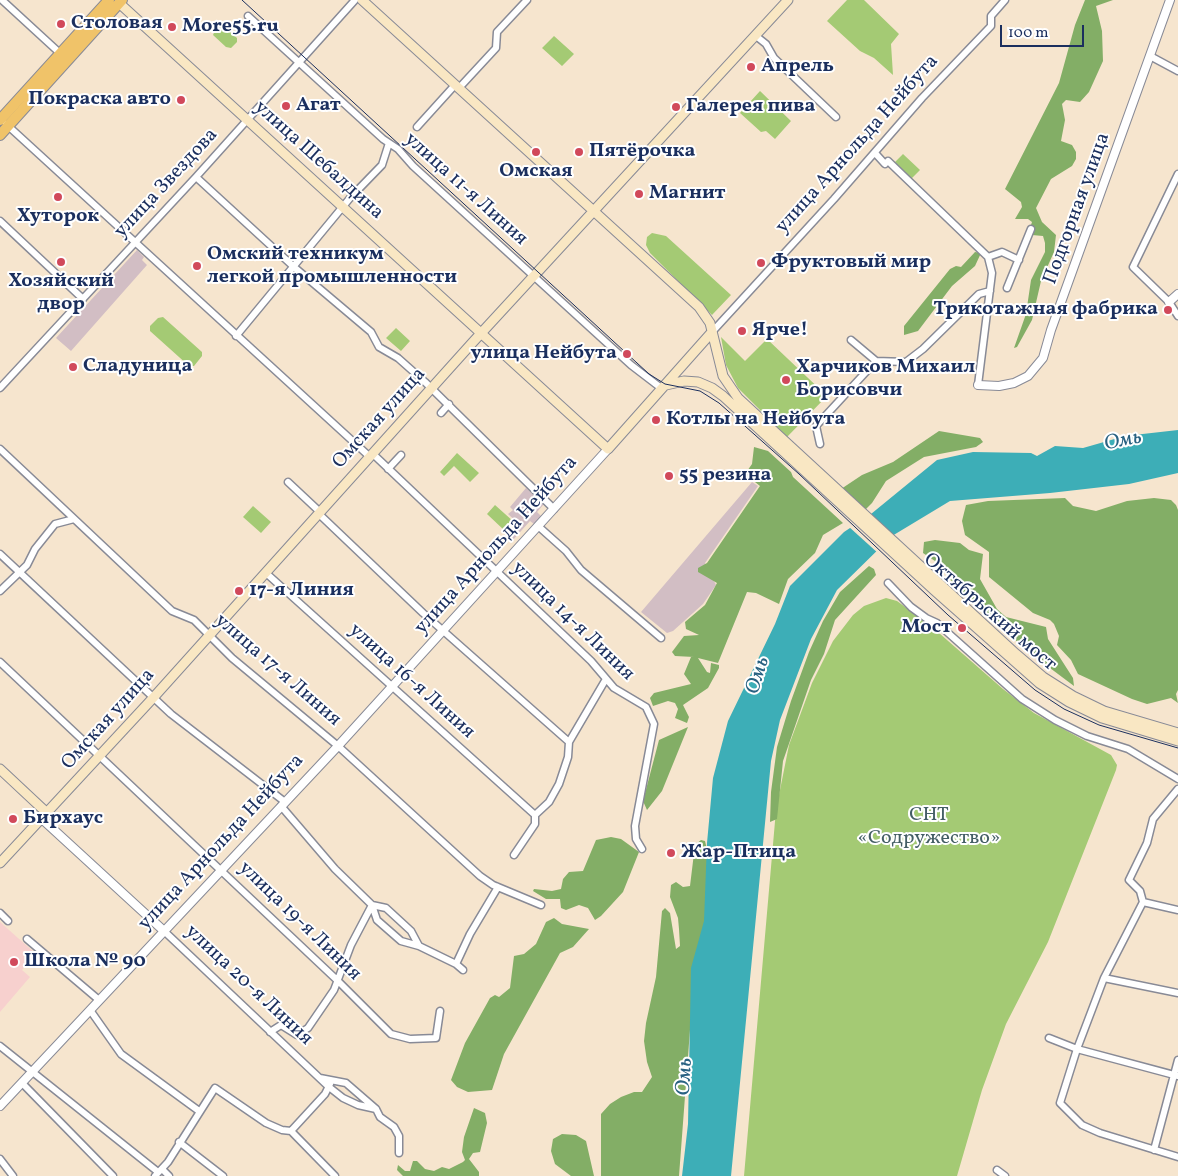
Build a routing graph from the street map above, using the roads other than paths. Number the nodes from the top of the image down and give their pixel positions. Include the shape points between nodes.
1 (2, 0) edge
2 (355, 0) edge
3 (362, 0) edge
4 (527, 0) edge
5 (788, 0) edge
6 (1005, 0) edge
7 (1170, 0) edge
8 (116, 1) edge
9 (248, 16) dead end
10 (756, 36) junction
11 (1150, 56) junction
12 (64, 57) junction
13 (299, 63) junction
14 (1178, 71) edge
15 (457, 86) junction
16 (836, 117) dead end
17 (248, 120) junction
18 (3, 122) edge
19 (417, 127) dead end
20 (0, 135) edge
21 (389, 143) junction
22 (875, 153) junction
23 (1178, 174) edge
24 (196, 177) junction
25 (343, 207) junction
26 (595, 212) junction
27 (0, 221) edge
28 (1031, 229) dead end
29 (135, 243) junction
30 (987, 255) junction
31 (1019, 260) junction
32 (294, 267) junction
33 (535, 276) junction
34 (1007, 288) dead end
35 (990, 291) junction
36 (1178, 294) edge
37 (83, 299) junction
38 (1169, 302) junction
39 (1178, 316) edge
40 (712, 332) junction
41 (481, 334) junction
42 (236, 336) junction
43 (851, 340) dead end
44 (876, 361) junction
45 (978, 385) joint
46 (662, 387) junction
47 (0, 388) edge
48 (432, 389) junction
49 (449, 404) junction
50 (441, 413) dead end
51 (820, 444) dead end
52 (0, 449) edge
53 (608, 449) junction
54 (400, 455) dead end
55 (372, 456) junction
56 (805, 467) junction
57 (388, 469) junction
58 (288, 482) dead end
59 (554, 509) junction
60 (320, 513) junction
61 (74, 519) junction
62 (538, 526) junction
63 (0, 554) edge
64 (18, 572) junction
65 (266, 573) junction
66 (496, 573) junction
67 (888, 583) dead end
68 (0, 591) edge
69 (444, 630) junction
70 (210, 634) junction
71 (662, 638) dead end
72 (0, 662) edge
73 (606, 679) junction
74 (392, 687) junction
75 (153, 698) junction
76 (1178, 733) edge
77 (1178, 741) edge
78 (569, 742) junction
79 (338, 746) junction
80 (99, 757) junction
81 (0, 769) edge
82 (1178, 779) edge
83 (1178, 789) edge
84 (283, 804) junction
85 (536, 815) junction
86 (44, 816) junction
87 (642, 848) dead end
88 (514, 855) dead end
89 (0, 863) edge
90 (222, 871) junction
91 (498, 887) junction
92 (1143, 902) junction
93 (372, 905) junction
94 (541, 905) dead end
95 (1178, 910) edge
96 (0, 913) edge
97 (8, 921) dead end
98 (164, 931) junction
99 (28, 940) dead end
100 (419, 946) junction
101 (456, 964) junction
102 (463, 970) dead end
103 (1104, 978) junction
104 (338, 981) junction
105 (1178, 993) edge
106 (99, 1000) junction
107 (90, 1010) junction
108 (440, 1011) dead end
109 (270, 1032) junction
110 (1049, 1038) dead end
111 (0, 1046) edge
112 (1077, 1049) junction
113 (1178, 1060) edge
114 (31, 1072) junction
115 (1176, 1075) edge
116 (320, 1078) junction
117 (331, 1080) junction
118 (22, 1083) junction
119 (329, 1087) junction
120 (0, 1106) edge
121 (376, 1109) junction
122 (199, 1111) junction
123 (291, 1131) junction
124 (179, 1142) junction
125 (1154, 1150) junction
126 (399, 1153) dead end
127 (1178, 1157) edge
128 (0, 1159) edge
129 (997, 1170) dead end
130 (158, 1172) edge
131 (13, 1176) edge
132 (113, 1176) edge
133 (169, 1176) edge
134 (223, 1176) edge
135 (335, 1176) edge
136 (1005, 1176) edge

1 - 12 street
2 - 13 street, улица Звездова
3 - 15 main road
4 - 15 street via 497,32 496,48
5 - 10 main road, Омская улица
6 - 22 street, улица Арнольда Нейбута via 991,16 991,26
7 - 11 street, Подгорная улица
8 - 12 main road
8 - 17 main road, улица Шебалдина
9 - 13 street, улица 11-я Линия
10 - 16 street via 766,44 774,58
10 - 26 main road, Омская улица
11 - 14 street
11 - 45 street, Подгорная улица via 1050,330 1043,358 1028,376 1014,383
12 - 18 main road
13 - 17 street, улица Звездова
13 - 21 street, улица 11-я Линия
15 - 19 street
15 - 26 main road
17 - 24 street, улица Звездова
17 - 25 main road, улица Шебалдина
18 - 20 main road
18 - 29 street, улица 14-я Линия
21 - 25 street via 382,164
21 - 33 street, улица 11-я Линия
22 - 30 street via 885,164 888,160
22 - 40 street, улица Арнольда Нейбута
23 - 38 street via 1133,267
24 - 29 street, улица Звездова
24 - 32 street
25 - 32 street
25 - 41 main road, улица Шебалдина
26 - 33 main road, Омская улица
26 - 40 main road via 706,314
27 - 37 street
28 - 31 street
29 - 37 street, улица Звездова
29 - 42 street, улица 14-я Линия
30 - 31 street via 1002,252
30 - 35 street via 992,273
31 - 34 street
32 - 42 street
32 - 48 street via 371,332 380,347 398,358
33 - 41 main road, Омская улица
33 - 46 street, улица 11-я Линия via 631,364
35 - 44 street via 979,294 909,361
35 - 45 street
36 - 38 street
37 - 47 street, улица Звездова
38 - 39 street
40 - 46 main road, улица Арнольда Нейбута
40 - 56 main road via 723,376 738,398
41 - 48 main road, Омская улица
41 - 53 main road, улица Шебалдина
42 - 55 street, улица 14-я Линия
43 - 44 street
44 - 51 street via 816,426
46 - 53 main road, улица Арнольда Нейбута
46 - 56 main road via 684,381 712,388
48 - 49 street
48 - 55 main road, Омская улица
49 - 50 street
49 - 59 street
52 - 61 street, улица 17-я Линия
53 - 59 street, улица Арнольда Нейбута
54 - 57 street
55 - 57 street, улица 14-я Линия
55 - 60 main road, Омская улица
56 - 76 main road, Октябрьский мост via 1044,677 1104,711
56 - 77 main road, Октябрьский мост via 1039,683 1102,718
57 - 66 street, улица 14-я Линия
58 - 60 street
59 - 62 street, улица Арнольда Нейбута
60 - 65 main road, Омская улица
60 - 69 street via 422,613
61 - 64 street via 55,524 27,565
61 - 70 street, улица 17-я Линия via 172,611 194,620
62 - 66 street, улица Арнольда Нейбута
62 - 71 street via 566,551 581,570
63 - 64 street
64 - 68 street
64 - 75 street
65 - 70 main road, Омская улица
65 - 74 street, улица 16-я Линия
66 - 69 street, улица Арнольда Нейбута
66 - 73 street, улица 14-я Линия via 591,661
67 - 82 street via 911,607 937,622 1022,699 1088,736 1128,749
69 - 74 street, улица Арнольда Нейбута
69 - 78 street
70 - 75 main road, Омская улица
70 - 79 street, улица 17-я Линия via 232,658
72 - 80 street, улица 19-я Линия
73 - 78 street
73 - 87 street, улица 14-я Линия via 623,695 646,706 654,724 636,826 636,839
74 - 79 street, улица Арнольда Нейбута
74 - 85 street, улица 16-я Линия
75 - 80 main road, Омская улица
75 - 84 street
78 - 85 street via 559,784 549,802
79 - 84 street, улица Арнольда Нейбута
79 - 91 street, улица 17-я Линия via 480,876
80 - 86 main road, Омская улица
80 - 90 street, улица 19-я Линия
81 - 86 main road, улица 20-я Линия
83 - 92 street via 1153,819 1147,843 1129,880 1140,891
84 - 90 street, улица Арнольда Нейбута
84 - 93 street via 334,869
85 - 88 street via 535,824
86 - 89 main road, Омская улица
86 - 98 street, улица 20-я Линия
90 - 98 street, улица Арнольда Нейбута
90 - 104 street, улица 19-я Линия
91 - 94 street, улица 17-я Линия
91 - 101 street
92 - 95 street
92 - 103 street
93 - 100 street via 386,908 411,931
93 - 100 street via 377,920 401,941
93 - 104 street via 351,945
96 - 97 street
98 - 106 street, улица Арнольда Нейбута
98 - 109 street, улица 20-я Линия
99 - 106 street
100 - 101 street
101 - 102 street
103 - 105 street
103 - 112 street
104 - 108 street, улица 19-я Линия via 397,1037 436,1038
104 - 109 street via 303,1033 297,1035 281,1025
106 - 107 street, улица Арнольда Нейбута
107 - 114 street, улица Арнольда Нейбута
107 - 122 street via 121,1054
109 - 116 street, улица 20-я Линия
110 - 112 street
111 - 114 street
112 - 115 street
112 - 125 street via 1060,1103 1070,1115 1091,1129
113 - 115 street
114 - 118 street, улица Арнольда Нейбута
114 - 130 street
115 - 125 street
116 - 117 street, улица 20-я Линия
116 - 119 street, улица 20-я Линия
117 - 119 street
117 - 121 street, улица 20-я Линия via 346,1083
118 - 120 street, улица Арнольда Нейбута
118 - 132 street
119 - 121 street, улица 20-я Линия via 343,1098
119 - 123 street
121 - 126 street, улица 20-я Линия via 399,1136
122 - 123 street via 215,1088 266,1123
122 - 124 street
123 - 135 street
124 - 130 street
124 - 134 street
125 - 127 street
128 - 131 street
129 - 136 street
130 - 133 street

